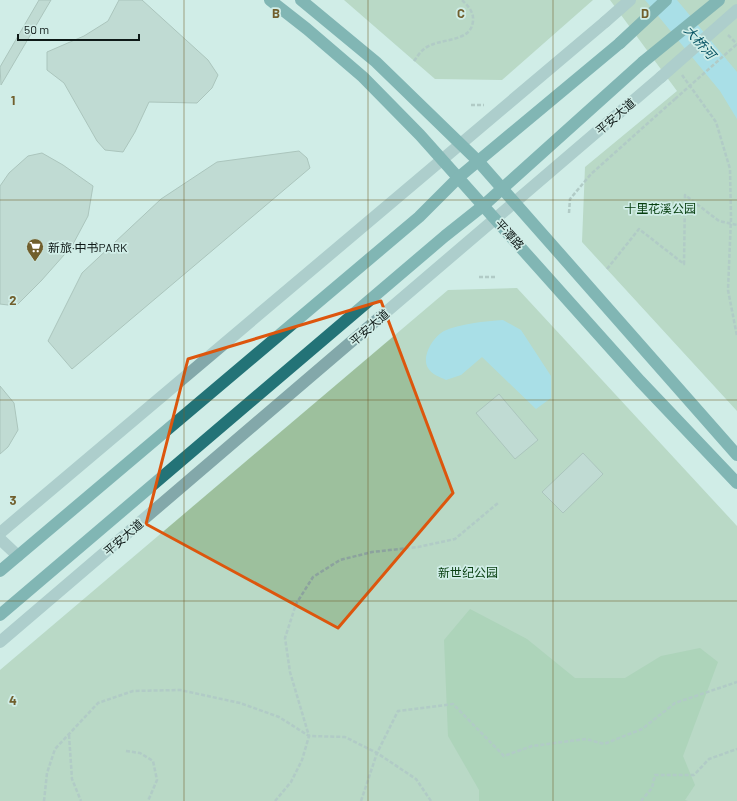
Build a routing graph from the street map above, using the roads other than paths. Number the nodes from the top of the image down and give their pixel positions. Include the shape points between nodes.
1 (270, 0) edge
2 (301, 0) edge
3 (630, 0) edge
4 (666, 0) edge
5 (719, 0) edge
6 (737, 10) edge
7 (460, 144) junction
8 (442, 159) junction
9 (478, 161) junction
10 (459, 177) junction
11 (502, 187) junction
12 (515, 202) junction
13 (484, 205) junction
14 (496, 218) junction
15 (737, 455) edge
16 (737, 483) edge
17 (0, 533) edge
18 (0, 539) edge
19 (18, 556) junction
20 (0, 571) edge
21 (0, 615) edge
22 (0, 642) edge

1 - 8 main road, 平潭路 via 363,77
2 - 7 main road, 平潭路 via 376,62
3 - 7 street, bridge
4 - 9 main road, bridge via 620,43
5 - 11 main road, 平安大道, bridge via 643,62
6 - 12 street, 平安大道, bridge
7 - 8 street
7 - 9 main road, 平潭路
8 - 10 main road, 平潭路
8 - 17 street
9 - 10 main road
9 - 11 main road, 平潭路
10 - 13 main road, 平潭路
10 - 19 main road via 419,217
11 - 12 main road, 平潭路
11 - 13 main road, 平安大道
12 - 14 street, 平安大道
12 - 15 main road, 平潭路
13 - 14 main road, 平潭路
13 - 21 main road, 平安大道
14 - 16 main road, 平潭路 via 640,381
14 - 22 street, 平安大道
18 - 19 street
19 - 20 main road

